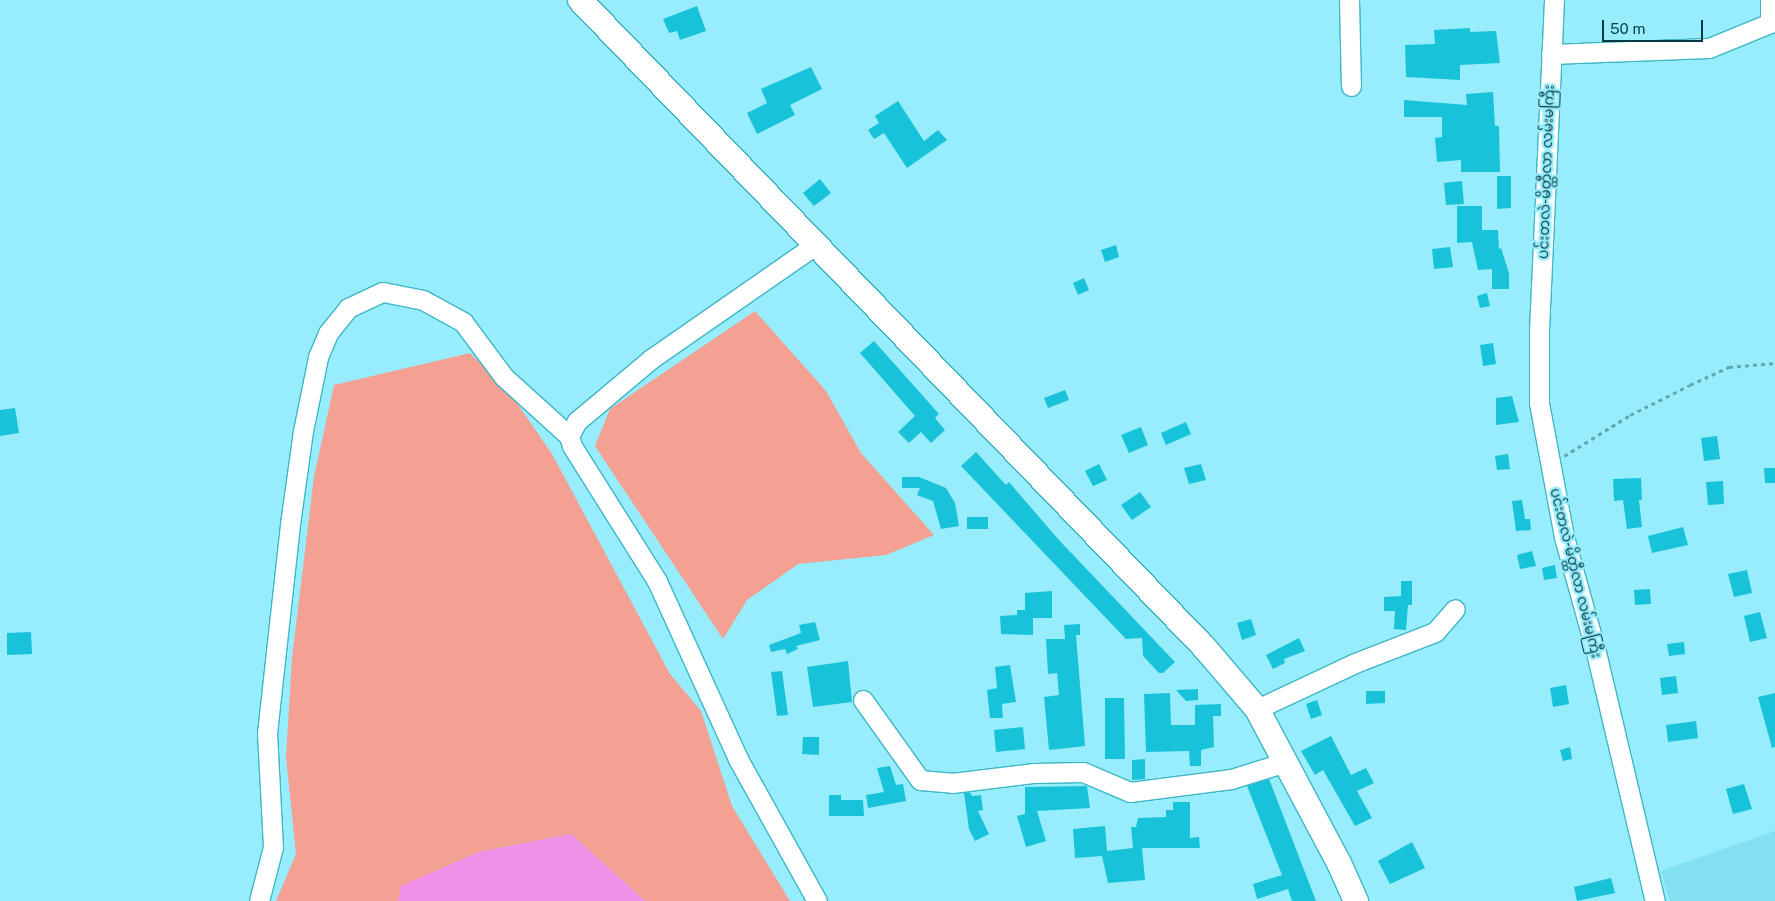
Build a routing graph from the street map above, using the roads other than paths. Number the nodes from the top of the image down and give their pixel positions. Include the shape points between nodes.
1 (580, 0) edge
2 (1349, 0) edge
3 (1554, 0) edge
4 (1770, 0) edge
5 (1551, 54) junction
6 (1352, 86) dead end
7 (815, 245) junction
8 (569, 436) junction
9 (1455, 609) dead end
10 (863, 700) dead end
11 (1257, 709) junction
12 (1286, 762) junction
13 (258, 901) edge
14 (817, 901) edge
15 (1356, 901) edge
16 (1655, 901) edge

1 - 7 main road
2 - 6 street
3 - 5 street, ပင်းတလဲ-မိတ္ထီလာ လမ်းမကြီး
4 - 5 street via 1770,23 1709,48
5 - 16 street, ပင်းတလဲ-မိတ္ထီလာ လမ်းမကြီး via 1539,402 1564,537 1595,648
7 - 8 street via 651,359 577,421
7 - 11 main road via 1204,647
8 - 13 street via 504,377 463,322 423,300 383,292 348,308 328,333 318,357 303,431 291,517 267,733 273,847
8 - 14 street via 572,446 657,581 738,758
9 - 11 street via 1435,632 1355,663
10 - 12 street via 920,780 952,784 1034,773 1083,772 1130,792 1231,779
11 - 12 main road
12 - 15 main road

